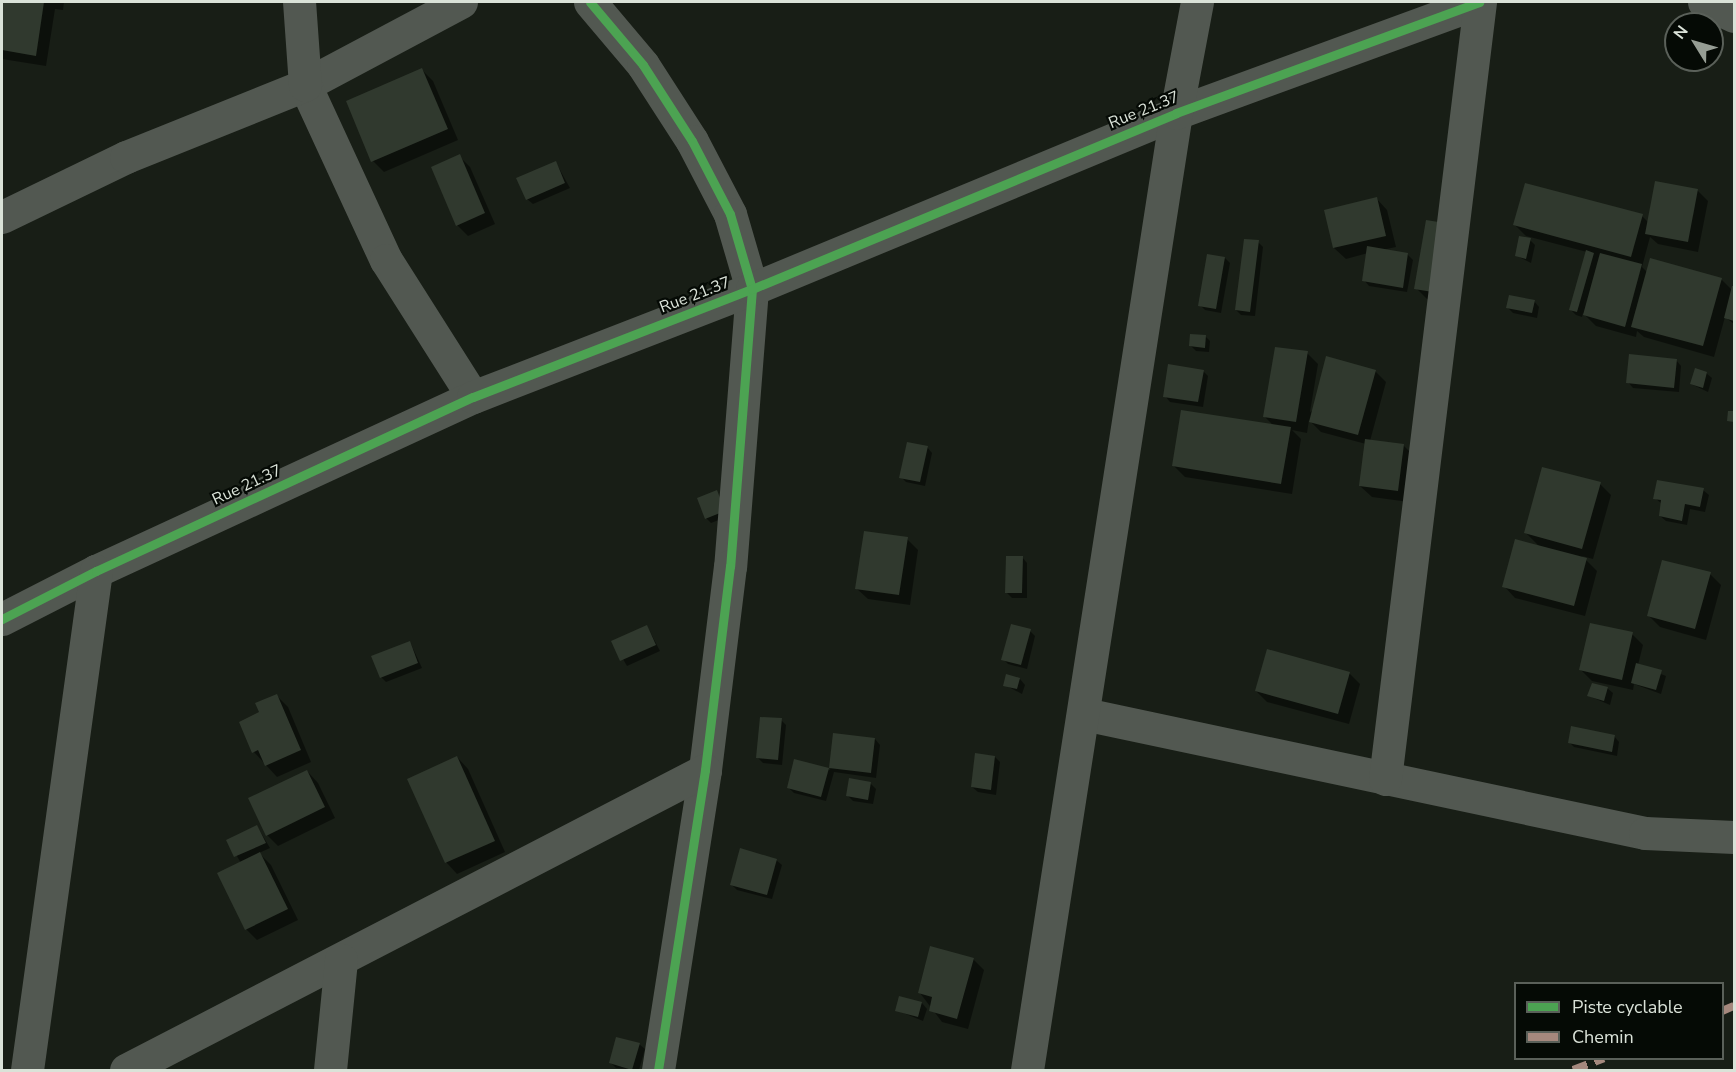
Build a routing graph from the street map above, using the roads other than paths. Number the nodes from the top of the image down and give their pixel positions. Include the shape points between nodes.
1 (299, 2) edge
2 (461, 2) edge
3 (590, 2) edge
4 (1197, 2) edge
5 (1480, 2) edge
6 (1704, 2) edge
7 (1734, 16) edge
8 (305, 85) junction
9 (1176, 113) junction
10 (2, 217) edge
11 (752, 289) junction
12 (473, 397) junction
13 (96, 571) junction
14 (2, 619) edge
15 (1084, 714) junction
16 (705, 771) junction
17 (1385, 779) junction
18 (1734, 835) edge
19 (341, 960) junction
20 (27, 1071) edge
21 (126, 1071) edge
22 (330, 1071) edge
23 (658, 1071) edge
24 (1027, 1071) edge

1 - 8 street
2 - 8 street
3 - 11 street via 643,65 692,141 730,214
4 - 9 street
5 - 9 street, Rue 21.37
5 - 17 street
6 - 7 street
8 - 10 street via 126,157
8 - 12 street via 387,260
9 - 11 street, Rue 21.37
9 - 15 street
11 - 12 street, Rue 21.37
11 - 16 street via 729,566
12 - 13 street, Rue 21.37
13 - 14 street, Rue 21.37
13 - 20 street
15 - 17 street
15 - 24 street
16 - 19 street
16 - 23 street
17 - 18 street via 1645,833
19 - 21 street
19 - 22 street

